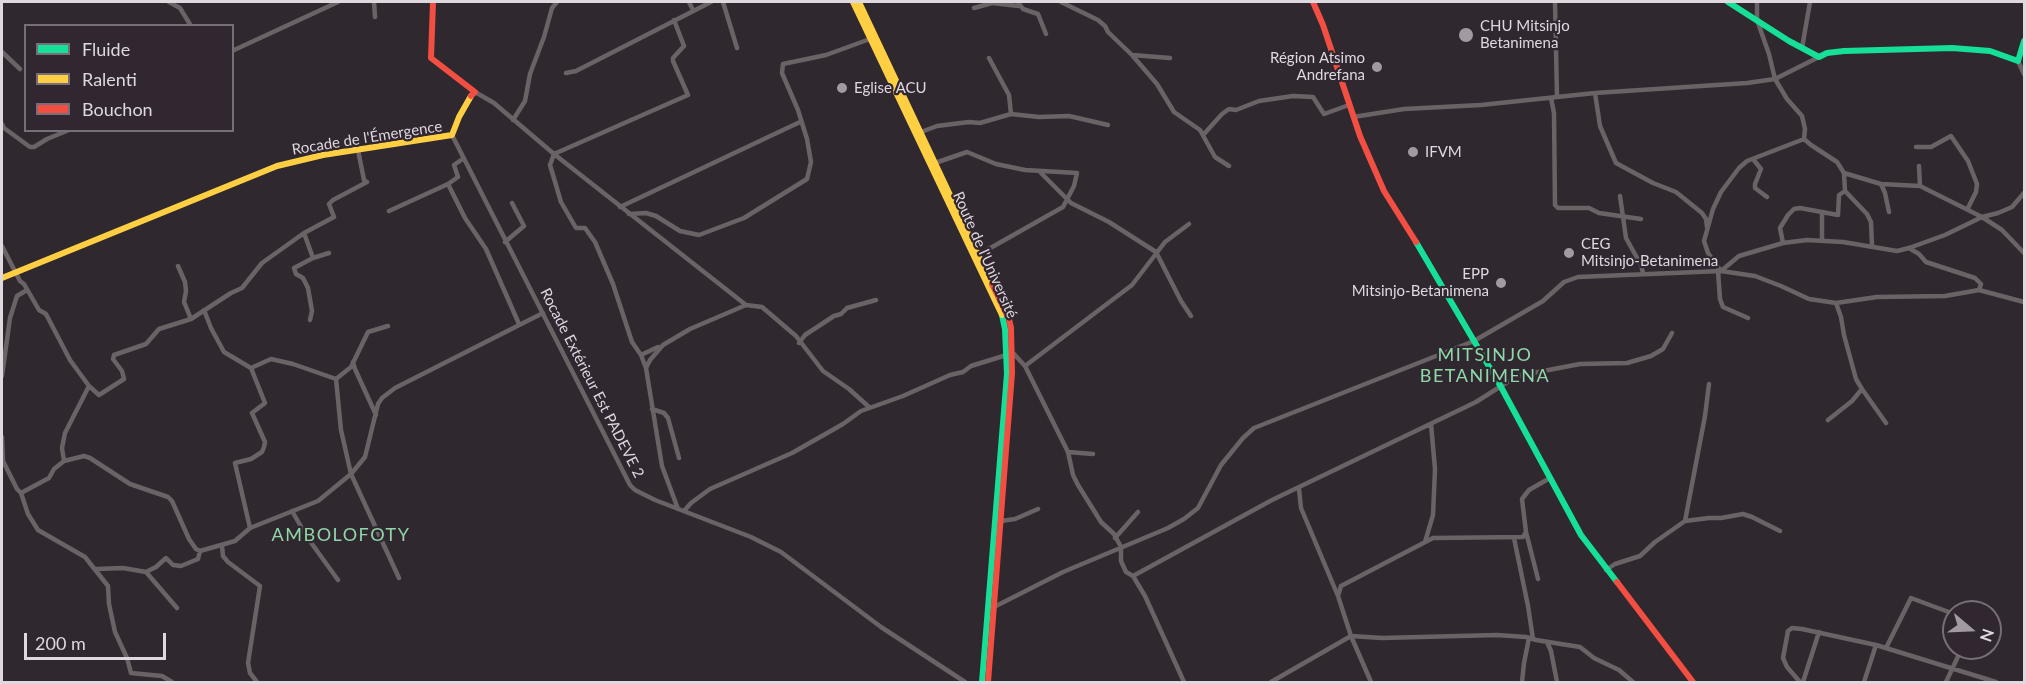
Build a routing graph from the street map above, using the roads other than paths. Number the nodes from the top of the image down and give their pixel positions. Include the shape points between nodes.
1 (169, 2) edge
2 (338, 2) edge
3 (374, 2) edge
4 (433, 2) edge
5 (557, 2) edge
6 (689, 2) edge
7 (711, 2) edge
8 (723, 2) edge
9 (853, 2) edge
10 (859, 2) edge
11 (1061, 2) edge
12 (1313, 2) edge
13 (1555, 2) edge
14 (1728, 2) edge
15 (1758, 2) edge
16 (1810, 2) edge
17 (1018, 4) edge
18 (1071, 4) edge
19 (974, 8) dead end
20 (693, 10) junction
21 (375, 17) dead end
22 (674, 20) junction
23 (1757, 20) junction
24 (190, 24) edge
25 (1046, 34) dead end
26 (870, 39) junction
27 (2024, 41) edge
28 (737, 48) dead end
29 (1802, 48) junction
30 (234, 50) edge
31 (2, 52) edge
32 (1132, 55) junction
33 (1819, 57) junction
34 (989, 58) dead end
35 (1170, 58) dead end
36 (2018, 61) junction
37 (20, 69) dead end
38 (566, 73) dead end
39 (2025, 74) edge
40 (1775, 79) junction
41 (475, 92) junction
42 (1596, 93) junction
43 (1554, 98) junction
44 (1349, 105) junction
45 (1011, 114) junction
46 (1353, 117) junction
47 (513, 120) junction
48 (800, 122) junction
49 (2, 124) edge
50 (1108, 124) dead end
51 (64, 132) edge
52 (921, 132) junction
53 (1204, 134) junction
54 (452, 135) junction
55 (1804, 139) junction
56 (1916, 147) dead end
57 (358, 150) junction
58 (554, 154) junction
59 (464, 158) junction
60 (1753, 159) junction
61 (935, 163) junction
62 (1919, 165) dead end
63 (1229, 166) dead end
64 (1040, 172) junction
65 (1844, 173) junction
66 (448, 184) junction
67 (1881, 184) junction
68 (1920, 186) junction
69 (1845, 191) junction
70 (2025, 193) edge
71 (1620, 196) dead end
72 (1767, 197) dead end
73 (1067, 200) junction
74 (512, 203) dead end
75 (620, 207) junction
76 (1968, 208) junction
77 (389, 211) dead end
78 (1889, 212) dead end
79 (1822, 213) junction
80 (629, 214) junction
81 (1622, 215) junction
82 (1982, 217) junction
83 (1641, 219) dead end
84 (1190, 224) dead end
85 (1707, 227) junction
86 (304, 233) junction
87 (1822, 241) junction
88 (505, 242) junction
89 (1783, 243) junction
90 (1872, 245) junction
91 (2, 246) edge
92 (1910, 248) junction
93 (329, 252) dead end
94 (1156, 252) junction
95 (2025, 253) edge
96 (978, 255) junction
97 (313, 258) junction
98 (178, 266) dead end
99 (1720, 271) junction
100 (16, 273) junction
101 (1643, 273) junction
102 (2, 278) edge
103 (27, 290) junction
104 (1979, 290) junction
105 (876, 300) dead end
106 (2025, 302) edge
107 (1836, 303) junction
108 (746, 305) junction
109 (204, 310) junction
110 (543, 313) junction
111 (1191, 316) dead end
112 (1748, 318) dead end
113 (191, 319) junction
114 (310, 320) dead end
115 (519, 324) junction
116 (388, 326) dead end
117 (1672, 333) dead end
118 (1474, 341) junction
119 (799, 343) junction
120 (663, 345) junction
121 (1010, 354) junction
122 (641, 355) junction
123 (353, 362) junction
124 (1025, 366) junction
125 (250, 368) junction
126 (646, 368) junction
127 (2, 376) edge
128 (336, 379) junction
129 (1709, 384) dead end
130 (89, 386) junction
131 (1501, 387) junction
132 (1862, 389) junction
133 (1006, 402) junction
134 (869, 408) junction
135 (652, 409) junction
136 (376, 415) junction
137 (1828, 420) dead end
138 (1886, 423) dead end
139 (1431, 424) junction
140 (2, 437) edge
141 (1068, 452) junction
142 (1093, 454) dead end
143 (678, 458) dead end
144 (2, 461) edge
145 (64, 461) junction
146 (351, 474) junction
147 (1550, 478) junction
148 (1299, 489) junction
149 (21, 492) junction
150 (1038, 509) dead end
151 (681, 510) junction
152 (292, 511) junction
153 (1138, 512) dead end
154 (1001, 521) junction
155 (1685, 521) junction
156 (250, 528) junction
157 (1780, 531) dead end
158 (1526, 532) junction
159 (1115, 538) junction
160 (1514, 538) junction
161 (1425, 542) junction
162 (222, 546) junction
163 (1121, 547) junction
164 (200, 551) junction
165 (97, 569) junction
166 (1606, 570) junction
167 (146, 572) junction
168 (1132, 576) junction
169 (399, 578) dead end
170 (338, 579) dead end
171 (1538, 579) dead end
172 (1338, 596) junction
173 (994, 607) junction
174 (177, 608) dead end
175 (1942, 610) edge
176 (1819, 632) junction
177 (1351, 636) junction
178 (1531, 638) junction
179 (1547, 642) junction
180 (1876, 645) junction
181 (1886, 648) junction
182 (1957, 660) edge
183 (1953, 668) junction
184 (172, 682) edge
185 (257, 682) edge
186 (965, 682) edge
187 (982, 682) edge
188 (988, 682) edge
189 (1184, 682) edge
190 (1271, 682) edge
191 (1371, 682) edge
192 (1522, 682) edge
193 (1557, 682) edge
194 (1633, 682) edge
195 (1694, 682) edge
196 (1802, 682) edge
197 (1864, 682) edge
198 (1946, 682) edge
199 (1996, 682) edge

1 - 24 street via 180,8
2 - 30 street
3 - 21 street
4 - 41 street via 431,58
5 - 47 street via 530,74 525,101
6 - 20 street
7 - 20 street
8 - 28 street
9 - 26 street, Route de l'Université
10 - 52 street, Route de l'Université
11 - 18 street
12 - 44 street
13 - 43 street
14 - 23 street
15 - 23 street
16 - 29 street
17 - 19 street via 992,3
17 - 25 street via 1038,14
18 - 32 street via 1098,20
20 - 22 street
22 - 38 street
22 - 58 street via 684,46 673,61 688,95
23 - 29 street
23 - 40 street
26 - 48 street via 826,55 783,64 782,73
26 - 121 street, Route de l'Université via 1004,320
27 - 36 street
29 - 33 street
31 - 37 street
32 - 35 street
32 - 53 street via 1174,112
33 - 36 street via 1844,51 1952,48 1990,51
33 - 40 street
34 - 45 street via 1009,95
36 - 39 street
40 - 42 street
40 - 55 street via 1802,116
41 - 47 street
41 - 54 street, Rocade de l'Émergence
42 - 43 street
42 - 85 street via 1600,126 1616,163 1676,192 1702,213
43 - 46 street
43 - 81 street via 1555,205
44 - 46 street
44 - 53 street via 1324,114 1313,97 1259,101 1222,114
45 - 50 street via 1069,116
45 - 52 street
46 - 118 street via 1384,191
47 - 58 street
48 - 75 street
48 - 80 street via 811,162 807,178 744,218 699,235 680,231 646,213
49 - 51 street via 30,147
52 - 61 street, Route de l'Université
53 - 63 street via 1215,157
54 - 57 street, Rocade de l'Émergence
54 - 59 street, Rocade Extérieur Est PADEVE 2
55 - 60 street
55 - 65 street via 1837,162
56 - 76 street via 1931,147 1952,136 1977,184
57 - 86 street via 367,182 333,200 329,204 334,218
57 - 100 street, Rocade de l'Émergence via 277,166
58 - 75 street
58 - 122 street via 550,165 561,202 576,228 585,228 595,242 632,342
59 - 66 street via 454,165 458,177
59 - 88 street, Rocade Extérieur Est PADEVE 2
60 - 72 street via 1761,169 1755,188
60 - 85 street via 1729,180
61 - 64 street via 967,152 1002,166
61 - 96 street, Route de l'Université
62 - 68 street
64 - 73 street
64 - 73 street via 1077,173
65 - 67 street
65 - 69 street
66 - 77 street
66 - 115 street via 486,249
67 - 68 street
67 - 78 street
68 - 76 street
69 - 79 street via 1839,195 1838,215
69 - 90 street via 1871,222
70 - 82 street via 2012,207
71 - 81 street
73 - 94 street
73 - 96 street via 1064,207
74 - 88 street via 524,226
75 - 80 street
76 - 82 street
79 - 87 street
79 - 89 street via 1794,209 1782,221
80 - 108 street
81 - 83 street
81 - 101 street via 1626,238
82 - 92 street
82 - 95 street
84 - 94 street
85 - 99 street via 1704,241
86 - 97 street
86 - 109 street via 262,263 242,288
87 - 89 street
87 - 90 street
88 - 110 street, Rocade Extérieur Est PADEVE 2
89 - 99 street via 1739,256
90 - 92 street via 1897,251
91 - 100 street
92 - 104 street via 1926,262 1975,278 1981,284
93 - 97 street
94 - 111 street
94 - 124 street via 1132,285
96 - 121 street, Route de l'Université via 1008,319
97 - 114 street via 294,268 308,288
98 - 113 street
99 - 101 street
99 - 107 street via 1755,276 1809,299
99 - 112 street via 1723,307
100 - 102 street, Rocade de l'Émergence
100 - 103 street
101 - 118 street via 1578,277 1564,282 1543,301
103 - 127 street via 17,296 10,318
103 - 130 street
104 - 106 street
104 - 107 street
105 - 119 street via 847,308 805,334
107 - 132 street
108 - 119 street via 762,307
108 - 120 street
109 - 113 street
109 - 125 street via 224,352
110 - 115 street
110 - 151 street, Rocade Extérieur Est PADEVE 2 via 630,485
113 - 130 street via 159,329 147,344 114,355 124,379 99,395
115 - 136 street via 395,388 382,398
116 - 123 street via 368,332
117 - 131 street via 1652,356 1627,363 1580,364 1517,376
118 - 131 street
118 - 163 street via 1254,428 1221,465 1198,508 1168,528
119 - 134 street via 823,371 849,388
120 - 122 street
120 - 126 street
121 - 124 street
121 - 133 street, Route de l'Université
121 - 134 street
122 - 126 street
123 - 128 street
123 - 136 street
124 - 141 street
125 - 128 street via 271,359
125 - 156 street via 265,403 252,413 265,442 262,452 235,463
126 - 135 street
128 - 146 street via 341,430
129 - 155 street
130 - 145 street via 65,433
131 - 139 street
131 - 147 street
132 - 137 street
132 - 138 street
133 - 154 street, Route de l'Université
133 - 187 street, Route de l'Université
134 - 151 street via 792,453 710,489
135 - 143 street via 664,412 668,418
135 - 151 street via 662,466
136 - 146 street via 365,457
139 - 148 street
139 - 161 street via 1436,470 1433,515
140 - 144 street
141 - 142 street
141 - 159 street via 1073,475
144 - 149 street
145 - 149 street via 49,478
145 - 164 street via 90,458 130,484 168,497 189,539
146 - 152 street via 318,501
146 - 169 street
147 - 158 street via 1522,499
147 - 166 street via 1581,535
148 - 168 street
148 - 172 street via 1301,508
149 - 165 street via 38,530 86,557
150 - 154 street
151 - 186 street, Rocade Extérieur Est PADEVE 2 via 781,552 881,627
152 - 156 street
152 - 170 street
153 - 159 street
154 - 173 street, Route de l'Université
155 - 157 street via 1743,514
155 - 166 street via 1640,556
156 - 162 street
158 - 160 street via 1523,537
158 - 171 street
159 - 163 street
160 - 161 street via 1433,538
160 - 178 street
161 - 172 street via 1341,586
162 - 164 street
162 - 185 street via 228,562 260,586 248,663
163 - 168 street via 1121,561
163 - 173 street
164 - 167 street via 194,562 176,566 166,558
165 - 167 street
165 - 184 street via 108,586 115,632 131,673 162,676
166 - 195 street
167 - 174 street
168 - 189 street
172 - 177 street
173 - 188 street, Route de l'Université
175 - 181 street via 1911,598
176 - 180 street
176 - 196 street
176 - 196 street via 1802,628 1788,631 1783,657
177 - 178 street
177 - 190 street
177 - 191 street
178 - 179 street
178 - 192 street
179 - 193 street
179 - 194 street via 1580,647
180 - 181 street
180 - 197 street
181 - 183 street
182 - 183 street
183 - 198 street
183 - 199 street

